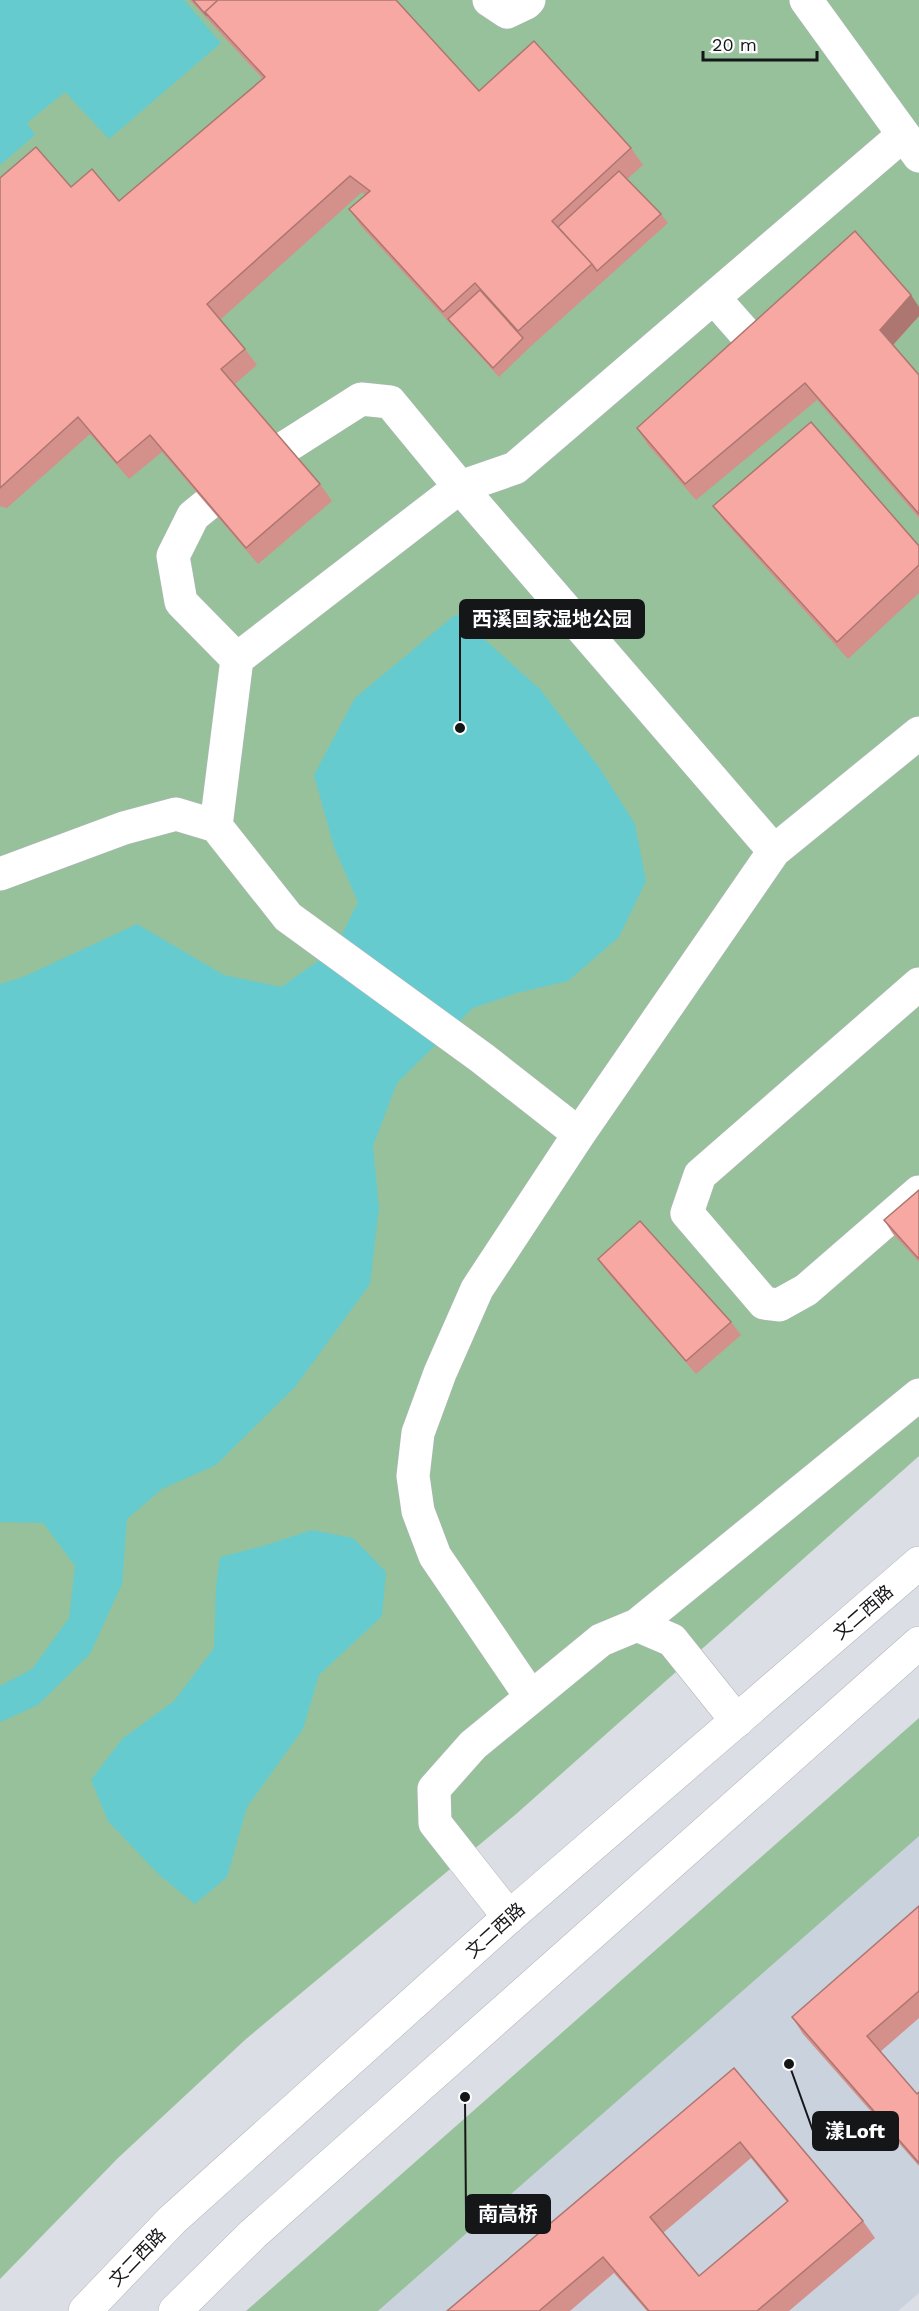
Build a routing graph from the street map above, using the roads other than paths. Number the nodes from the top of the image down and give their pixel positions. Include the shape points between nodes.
1 (489, 0) edge
2 (529, 0) edge
3 (806, 0) edge
4 (911, 146) edge
5 (714, 298) junction
6 (744, 332) edge
7 (460, 487) junction
8 (237, 659) junction
9 (919, 733) edge
10 (216, 826) junction
11 (774, 851) junction
12 (0, 874) edge
13 (919, 984) edge
14 (579, 1134) junction
15 (919, 1192) edge
16 (919, 1395) edge
17 (919, 1563) edge
18 (637, 1625) junction
19 (919, 1643) edge
20 (531, 1697) junction
21 (737, 1721) junction
22 (509, 1917) junction
23 (85, 2311) edge
24 (175, 2311) edge

1 - 2 street via 507,12
3 - 4 street
4 - 5 street
5 - 6 street
5 - 7 street via 515,468
7 - 8 street
7 - 8 street via 390,402 361,399 248,471 193,516 174,556 181,602
7 - 11 street
8 - 10 street
9 - 11 street
10 - 12 street via 176,814 123,828
10 - 14 street via 288,916
11 - 14 street
13 - 15 street via 700,1175 687,1212 764,1303 779,1305 806,1290
14 - 20 street via 477,1289 418,1433 414,1476 418,1511 435,1556
16 - 18 street
17 - 21 street, 文二西路
18 - 20 street via 601,1640
18 - 21 street via 672,1640
19 - 24 street via 262,2226
20 - 22 street via 473,1745 434,1789 435,1823
21 - 22 street, 文二西路
22 - 23 street, 文二西路 via 172,2220

